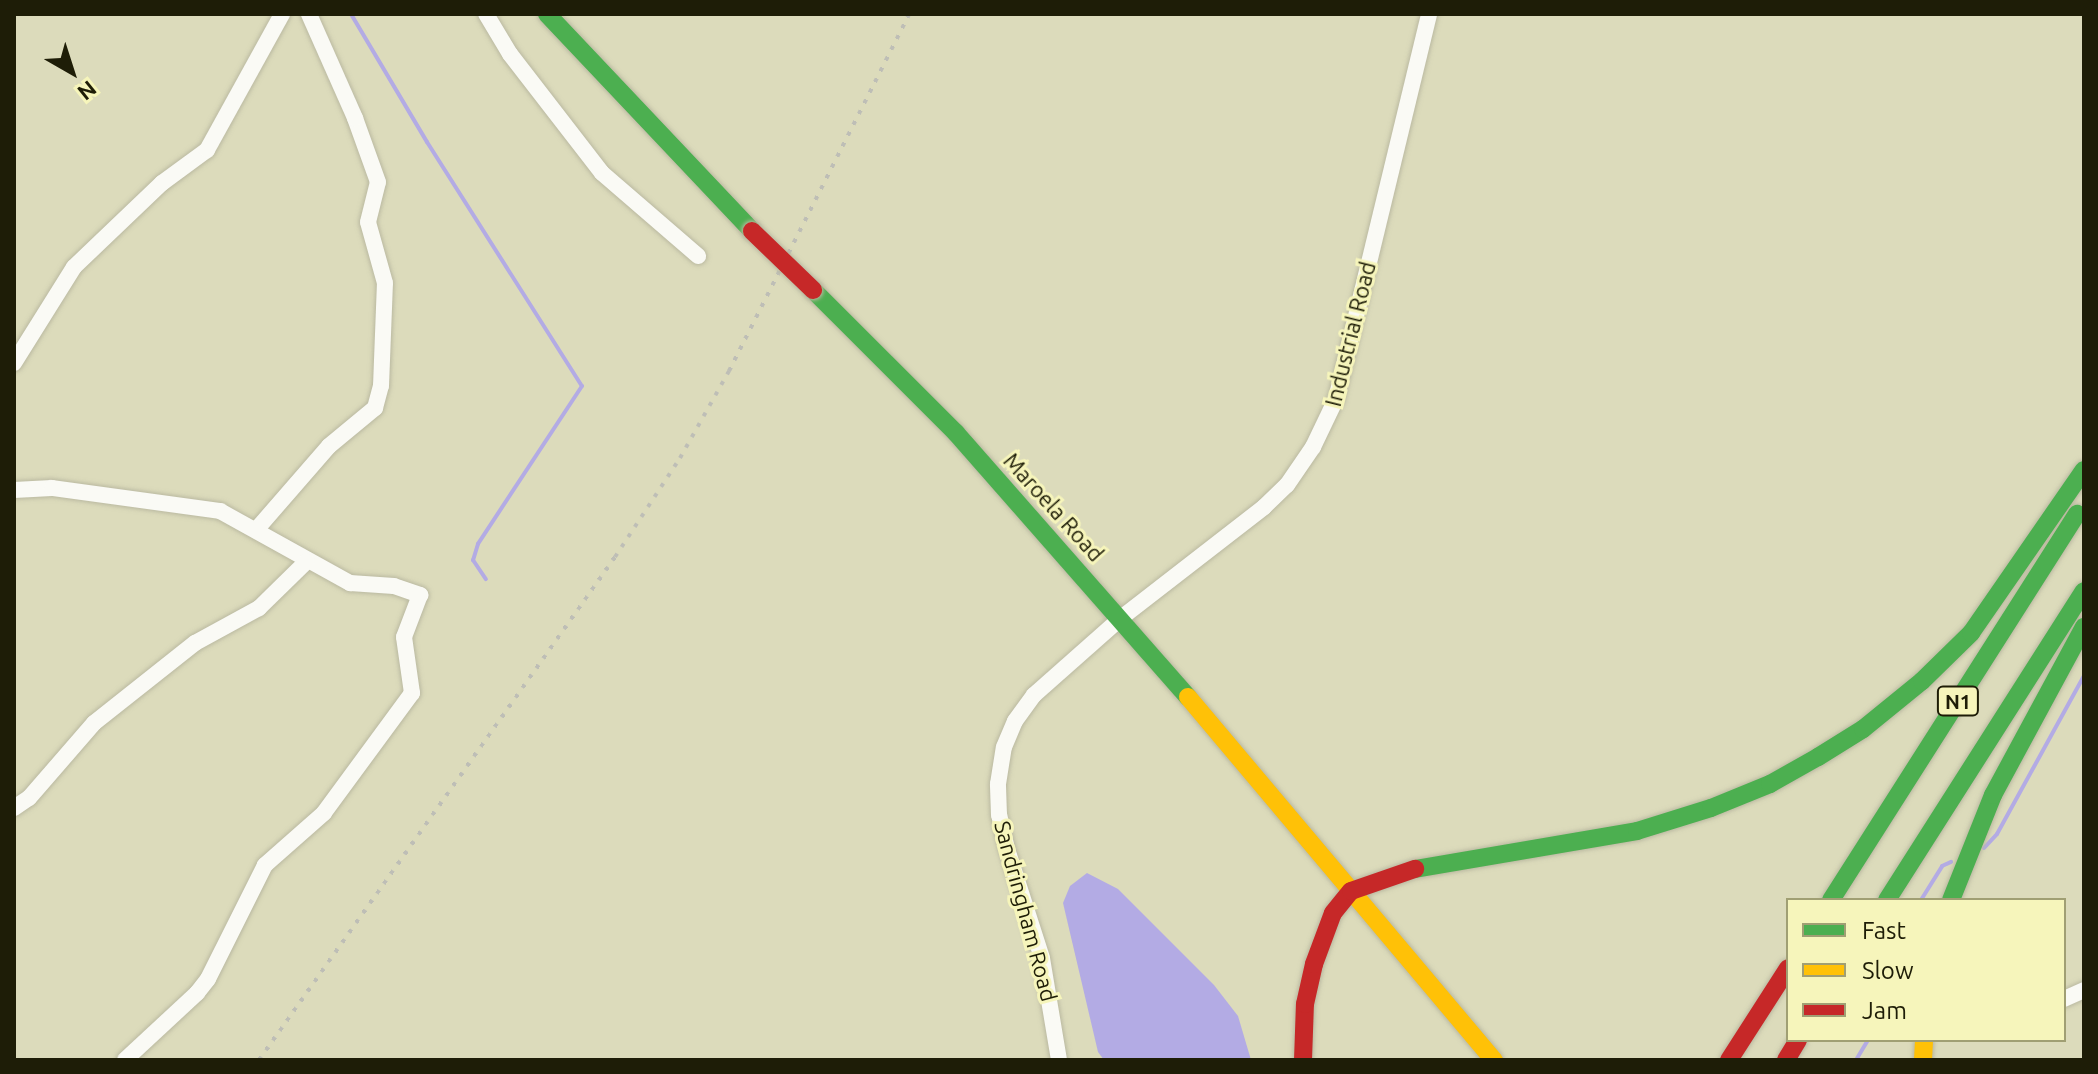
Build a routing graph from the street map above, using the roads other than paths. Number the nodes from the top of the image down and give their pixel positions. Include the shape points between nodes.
1 (282, 14) edge
2 (309, 14) edge
3 (486, 14) edge
4 (547, 14) edge
5 (1429, 14) edge
6 (698, 256) dead end
7 (14, 363) edge
8 (2084, 470) edge
9 (14, 490) edge
10 (2084, 503) edge
11 (256, 530) junction
12 (306, 562) junction
13 (2084, 591) edge
14 (1121, 618) junction
15 (2084, 627) edge
16 (14, 808) edge
17 (1351, 891) junction
18 (1832, 898) edge
19 (1888, 898) edge
20 (1952, 898) edge
21 (1786, 971) edge
22 (1797, 1042) edge
23 (125, 1060) edge
24 (1059, 1060) edge
25 (1303, 1060) edge
26 (1494, 1060) edge
27 (1729, 1060) edge
28 (1786, 1060) edge

1 - 7 street via 207,150 162,183 74,267
2 - 11 street via 378,182 368,222 385,283 381,386 375,408 329,446
3 - 6 street via 510,54 602,173
4 - 14 main road, Maroela Road, bridge via 752,231 956,433
5 - 14 street, Industrial Road via 1336,399 1324,428 1287,485 1264,507
8 - 17 main road via 1971,633 1875,719 1806,764 1711,808 1637,831 1398,872
9 - 11 street via 52,488 206,507
10 - 18 main road, N1
11 - 12 street
12 - 16 street via 259,608 195,643 94,723 29,798
12 - 23 street via 350,583 394,586 420,595 404,637 412,693 324,813 265,865 203,986
13 - 19 main road, N1
14 - 17 main road, Maroela Road
14 - 24 street, Sandringham Road via 1034,695 1004,747 998,784 999,815 1042,958
15 - 20 main road via 1993,795
17 - 25 main road via 1333,913 1314,964 1305,1004
17 - 26 main road, Maroela Road
21 - 27 main road
22 - 28 main road

